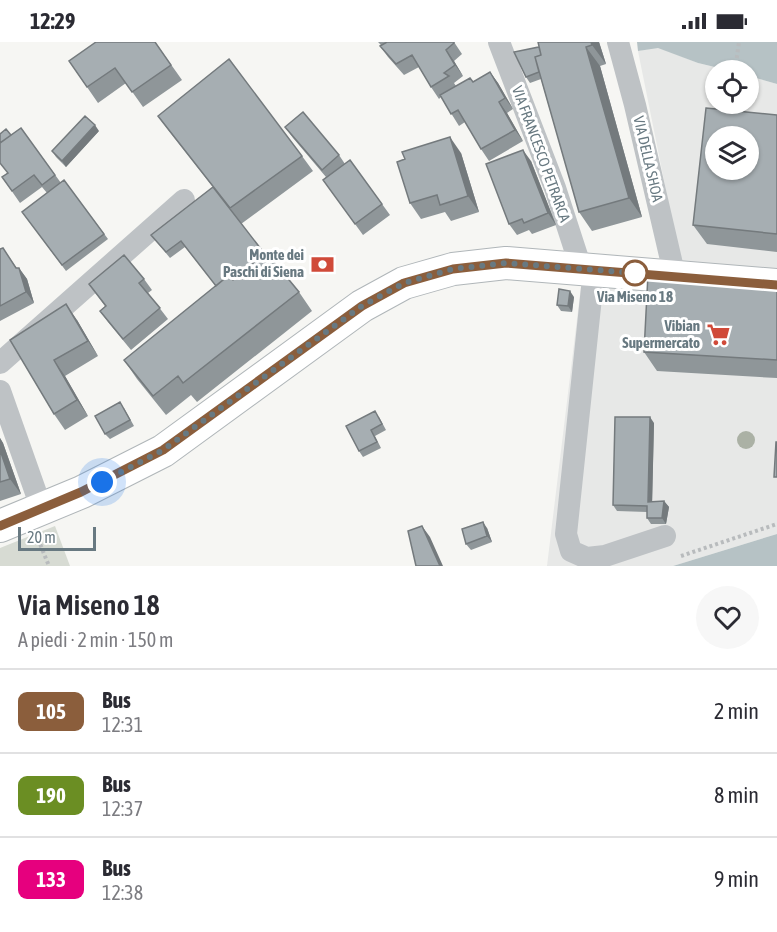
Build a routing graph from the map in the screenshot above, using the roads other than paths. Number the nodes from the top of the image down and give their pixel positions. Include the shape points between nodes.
1 (499, 42) edge
2 (618, 42) edge
3 (184, 200) dead end
4 (588, 268) junction
5 (675, 277) junction
6 (777, 285) edge
7 (0, 363) edge
8 (0, 391) edge
9 (38, 520) junction
10 (0, 526) edge
11 (665, 536) dead end

1 - 4 street, VIA FRANCESCO PETRARCA
2 - 5 street, VIA DELLA SHOA
3 - 7 street
4 - 5 main road
4 - 9 main road via 506,263 453,269 404,283 362,306 163,450
4 - 11 street via 566,534 572,551 587,558
5 - 6 main road
8 - 9 street
9 - 10 main road

